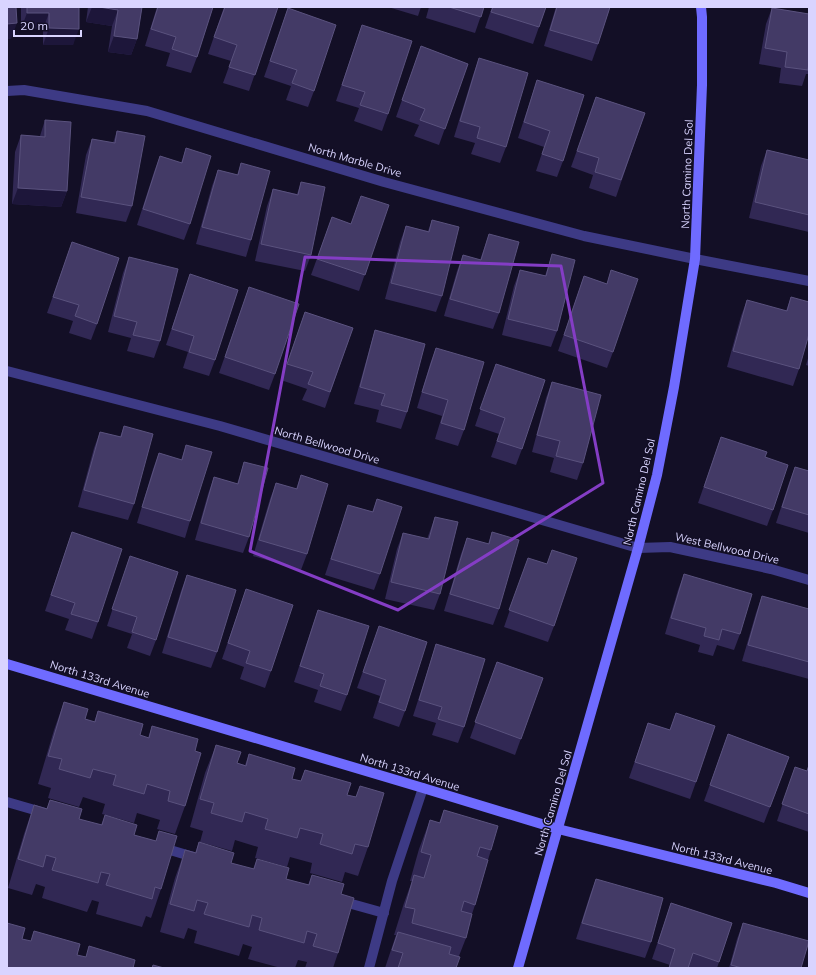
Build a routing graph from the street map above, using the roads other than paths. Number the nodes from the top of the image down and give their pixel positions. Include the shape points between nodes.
1 (701, 7) edge
2 (7, 91) edge
3 (695, 259) junction
4 (809, 281) edge
5 (7, 371) edge
6 (638, 548) junction
7 (809, 580) edge
8 (7, 664) edge
9 (423, 788) junction
10 (7, 802) edge
11 (52, 815) edge
12 (558, 829) junction
13 (150, 844) edge
14 (203, 860) edge
15 (809, 893) edge
16 (331, 898) edge
17 (384, 913) junction
18 (368, 968) edge
19 (518, 968) edge

1 - 3 street, North Camino Del Sol via 702,85
2 - 3 street, North Marble Drive via 24,90 148,111 392,184 584,236
3 - 4 street, North Marble Drive
3 - 6 street, North Camino Del Sol via 660,461
5 - 6 street, North Bellwood Drive via 220,426
6 - 7 street, West Bellwood Drive via 670,547
6 - 12 street, North Camino Del Sol
8 - 9 street, North 133rd Avenue
9 - 12 street, North 133rd Avenue
9 - 17 street
10 - 11 street
12 - 15 street, North 133rd Avenue
12 - 19 street, North Camino Del Sol
13 - 14 street
16 - 17 street
17 - 18 street

